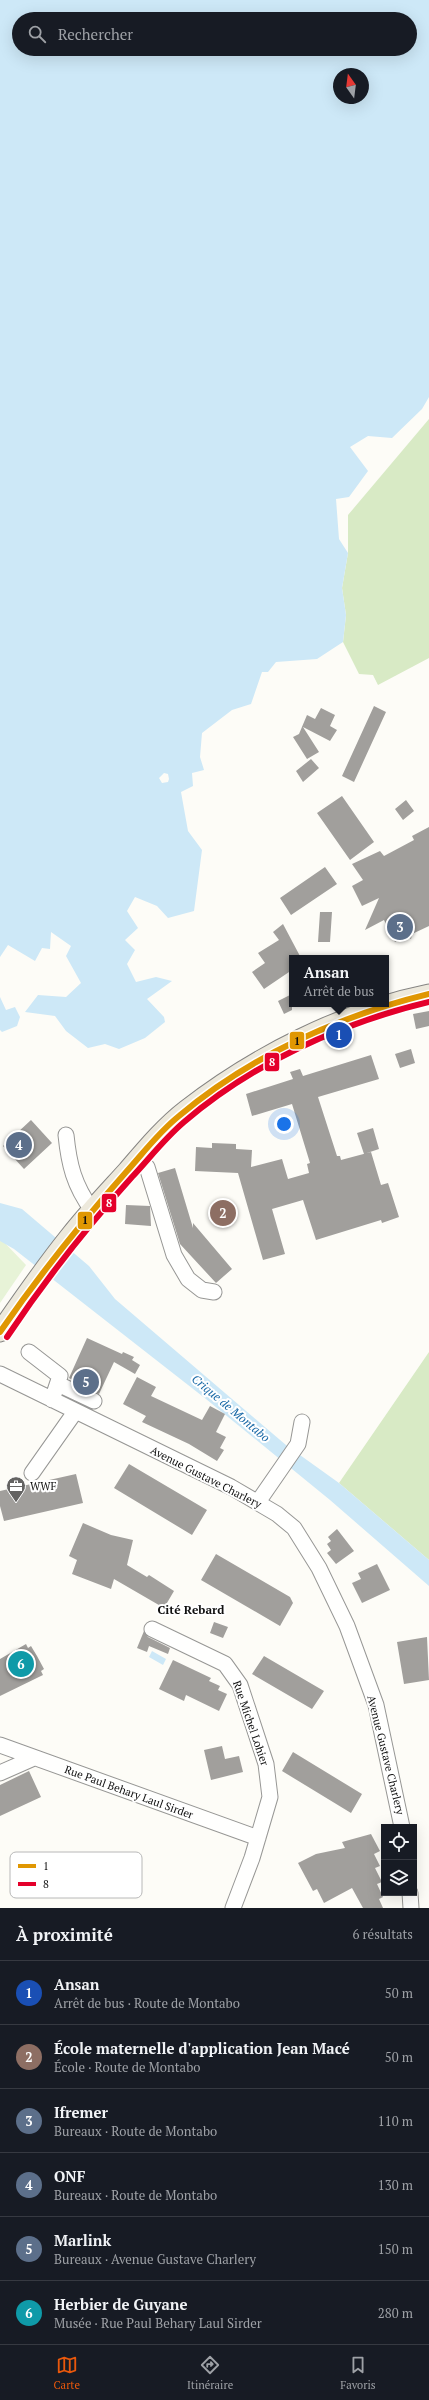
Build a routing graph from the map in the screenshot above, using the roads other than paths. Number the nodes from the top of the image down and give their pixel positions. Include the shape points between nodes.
1 (429, 994) edge
2 (389, 1004) edge
3 (380, 1007) edge
4 (66, 1135) dead end
5 (138, 1158) junction
6 (92, 1210) junction
7 (214, 1292) dead end
8 (0, 1332) edge
9 (29, 1352) dead end
10 (0, 1374) edge
11 (58, 1384) junction
12 (52, 1400) junction
13 (94, 1401) dead end
14 (75, 1412) junction
15 (302, 1422) dead end
16 (32, 1473) dead end
17 (258, 1502) junction
18 (152, 1628) dead end
19 (0, 1745) edge
20 (34, 1758) junction
21 (0, 1773) edge
22 (401, 1824) edge
23 (258, 1838) junction
24 (410, 1896) edge
25 (233, 1908) edge
26 (411, 1908) edge

1 - 2 main road
3 - 5 main road via 344,1019 283,1048 231,1079 185,1111
4 - 6 street via 72,1176
5 - 6 main road
5 - 7 street via 147,1167 174,1255 188,1279 202,1290
6 - 8 main road via 69,1236
9 - 11 street via 58,1373
10 - 12 street, Avenue Gustave Charlery
11 - 12 street
11 - 13 street
12 - 14 street, Avenue Gustave Charlery
14 - 16 street
14 - 17 street, Avenue Gustave Charlery
15 - 17 street via 298,1444
17 - 22 street, Avenue Gustave Charlery via 294,1528 319,1568 347,1626 376,1705
18 - 23 street, Rue Michel Lohier via 224,1664 240,1685 266,1764 269,1788 268,1806
19 - 20 street, Rue Paul Behary Laul Sirder
20 - 21 street
20 - 23 street, Rue Paul Behary Laul Sirder
23 - 25 street, Rue Michel Lohier
24 - 26 street

